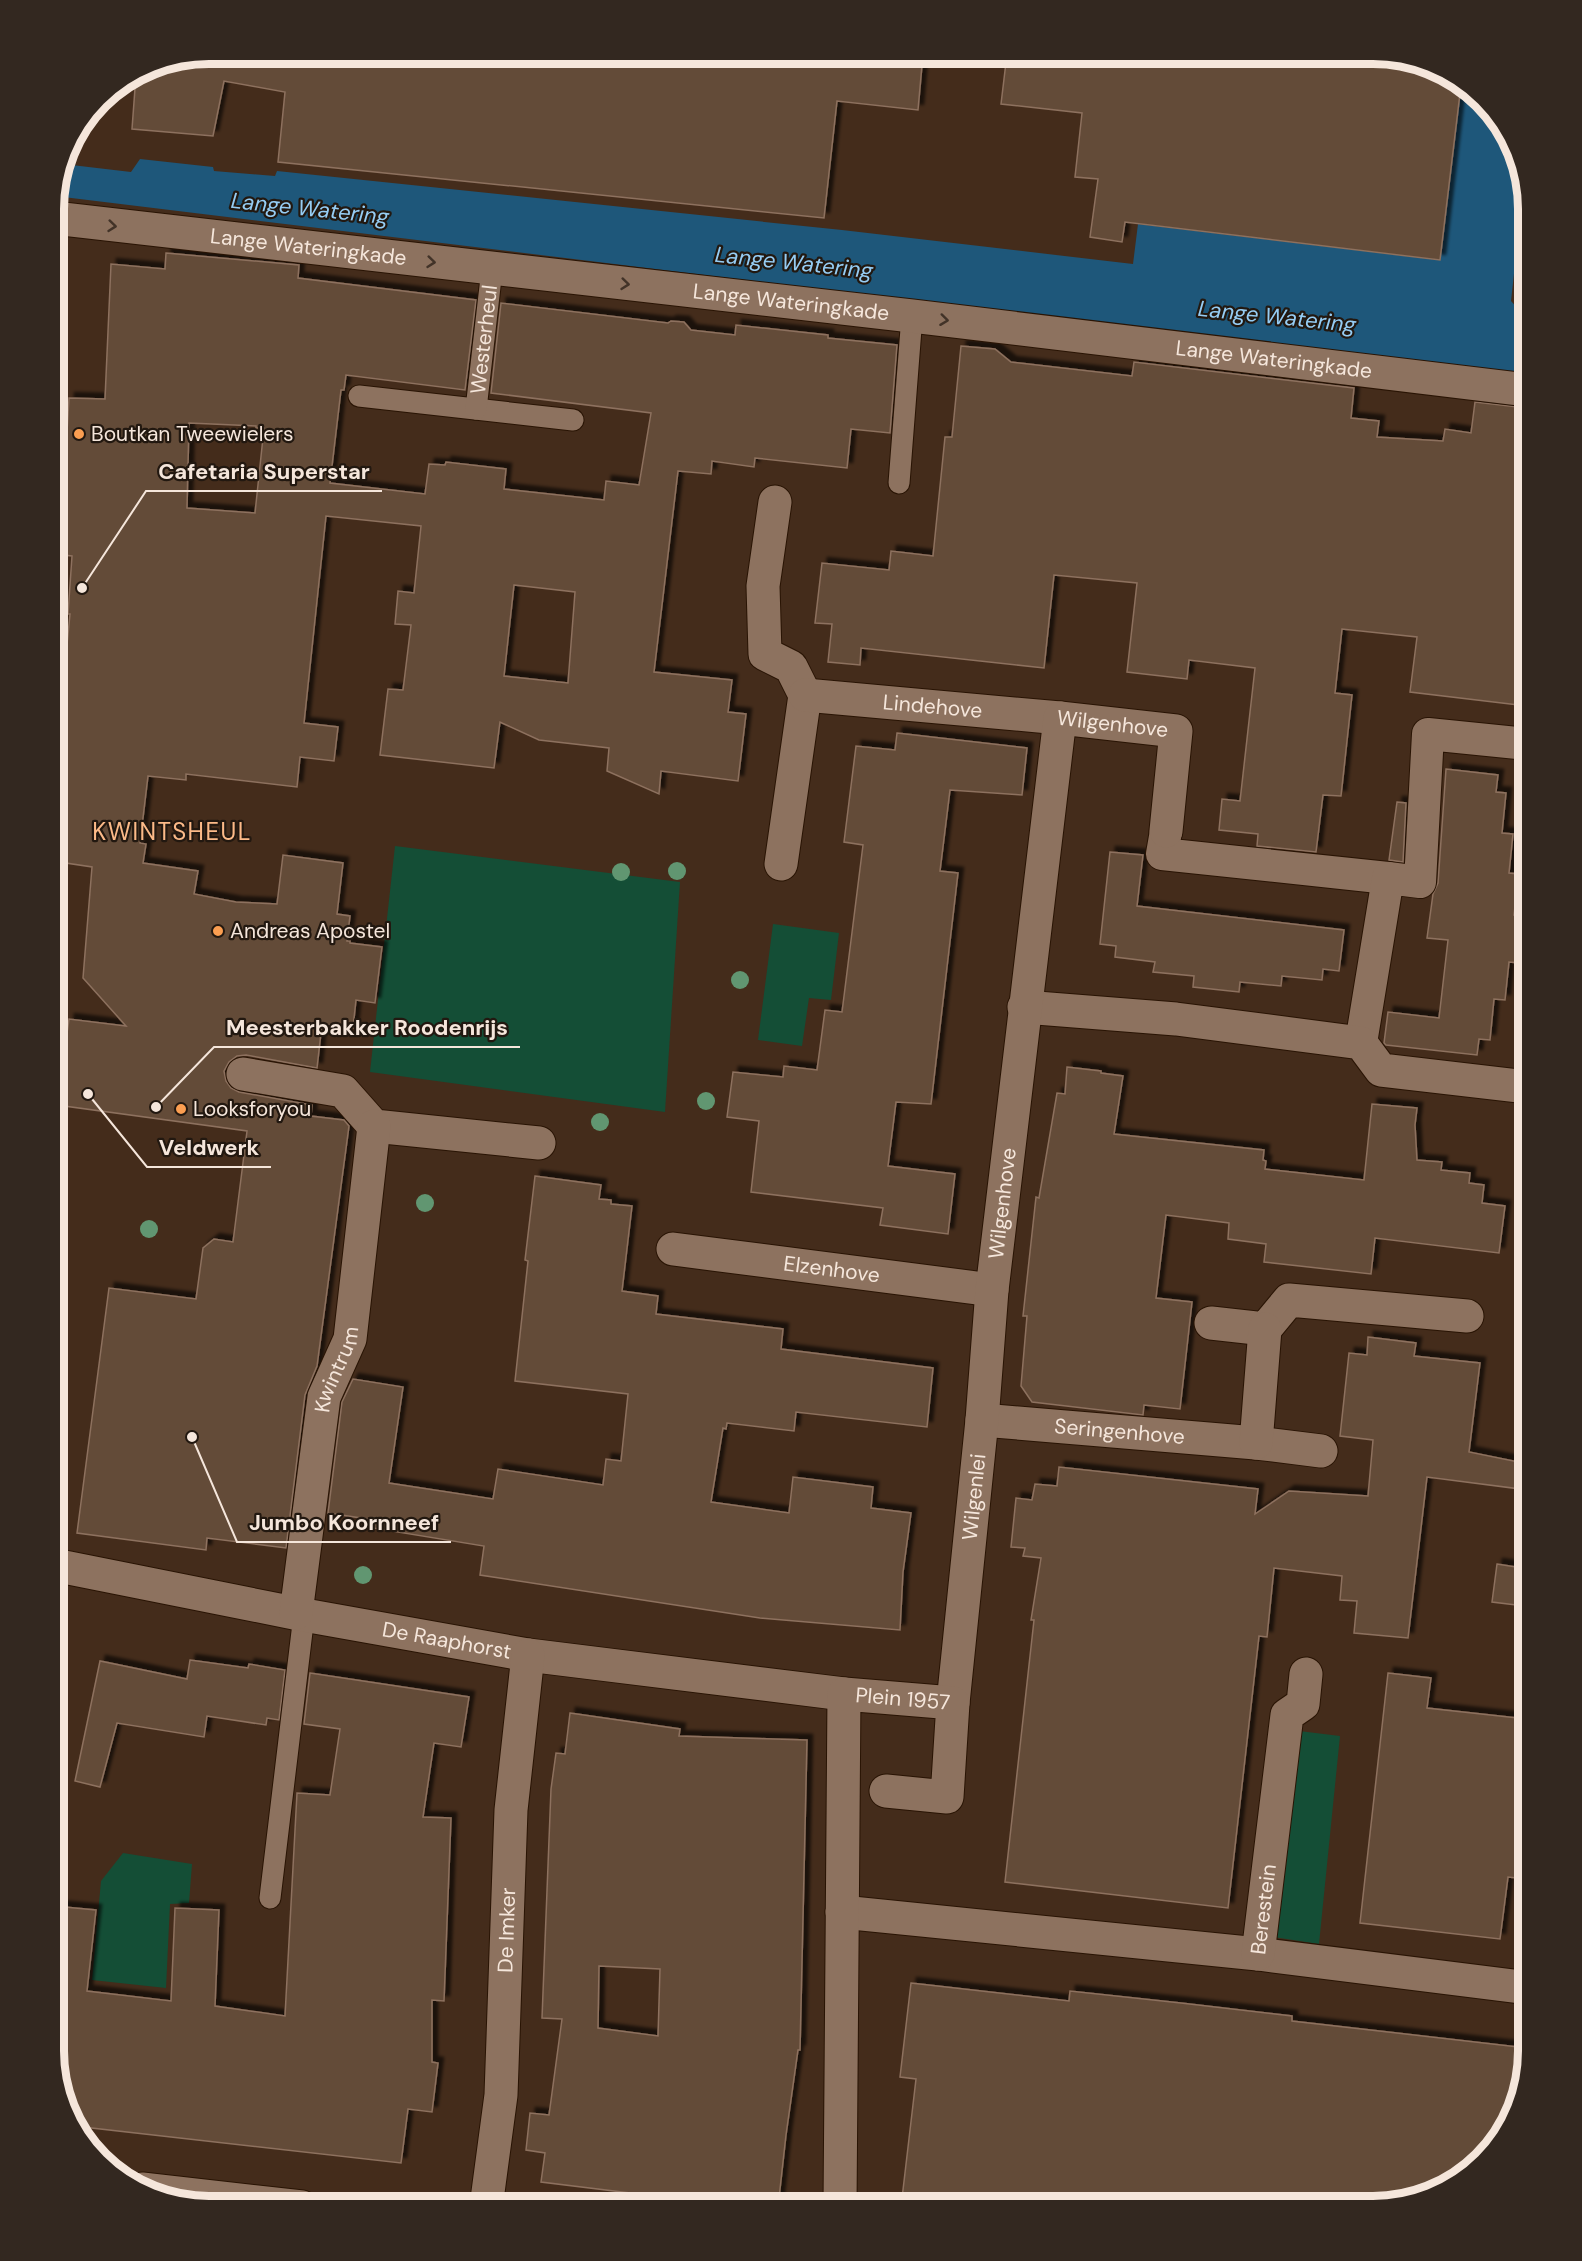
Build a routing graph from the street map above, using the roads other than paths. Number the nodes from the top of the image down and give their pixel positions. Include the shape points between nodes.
1 (65, 219) edge
2 (492, 269) junction
3 (912, 316) junction
4 (1518, 389) edge
5 (359, 396) dead end
6 (477, 410) junction
7 (573, 420) dead end
8 (899, 483) dead end
9 (775, 502) dead end
10 (805, 695) junction
11 (1060, 718) junction
12 (1518, 743) edge
13 (1166, 831) joint
14 (781, 864) dead end
15 (1388, 878) junction
16 (1024, 1007) junction
17 (1361, 1043) junction
18 (243, 1074) dead end
19 (1518, 1085) edge
20 (374, 1126) junction
21 (539, 1143) dead end
22 (673, 1249) dead end
23 (992, 1290) junction
24 (1467, 1316) dead end
25 (1211, 1323) dead end
26 (1265, 1329) junction
27 (981, 1420) junction
28 (1256, 1443) junction
29 (1321, 1450) dead end
30 (64, 1567) edge
31 (300, 1614) junction
32 (528, 1655) junction
33 (1306, 1674) dead end
34 (844, 1694) junction
35 (953, 1703) junction
36 (886, 1791) dead end
37 (270, 1898) dead end
38 (842, 1912) junction
39 (1258, 1954) junction
40 (1518, 1987) edge
41 (487, 2196) edge
42 (840, 2196) edge

1 -> 2 street, Lange Wateringkade
2 -> 3 street, Lange Wateringkade
2 - 6 lane, Westerheul
3 -> 4 street, Lange Wateringkade
3 - 8 lane
5 - 6 lane, Westerheul
6 - 7 lane, Westerheul
9 - 10 street via 763,586 765,654 791,667
10 - 11 street, Lindehove
10 - 14 street
11 - 13 street, Wilgenhove via 1176,731
11 - 16 street, Wilgenhove
12 - 15 street, Wilgenhove via 1428,734 1420,882
13 - 15 street, Wilgenhove via 1162,854
15 - 17 street
16 - 17 street via 1176,1019
16 - 23 street, Wilgenhove
17 - 19 street via 1381,1070
18 - 20 street via 344,1090
20 - 21 street
20 - 31 street, Kwintrum via 350,1339 324,1397
22 - 23 street, Elzenhove
23 - 27 street, Wilgenlei
24 - 26 street via 1289,1300
25 - 26 street
26 - 28 street
27 - 28 street, Seringenhove
27 - 35 street, Wilgenlei
28 - 29 street, Seringenhove
30 - 31 street, De Raaphorst
31 - 32 street, De Raaphorst
31 - 37 lane
32 - 34 street, De Raaphorst
32 - 41 street, De Imker via 511,1810 501,2095
33 - 39 street, Berestein via 1303,1704 1287,1715
34 - 35 street, Plein 1957
34 - 38 street, Plein 1957
35 - 36 street, Plein 1957 via 946,1797
38 - 39 street
38 - 42 street, Plein 1957
39 - 40 street, Berestein

